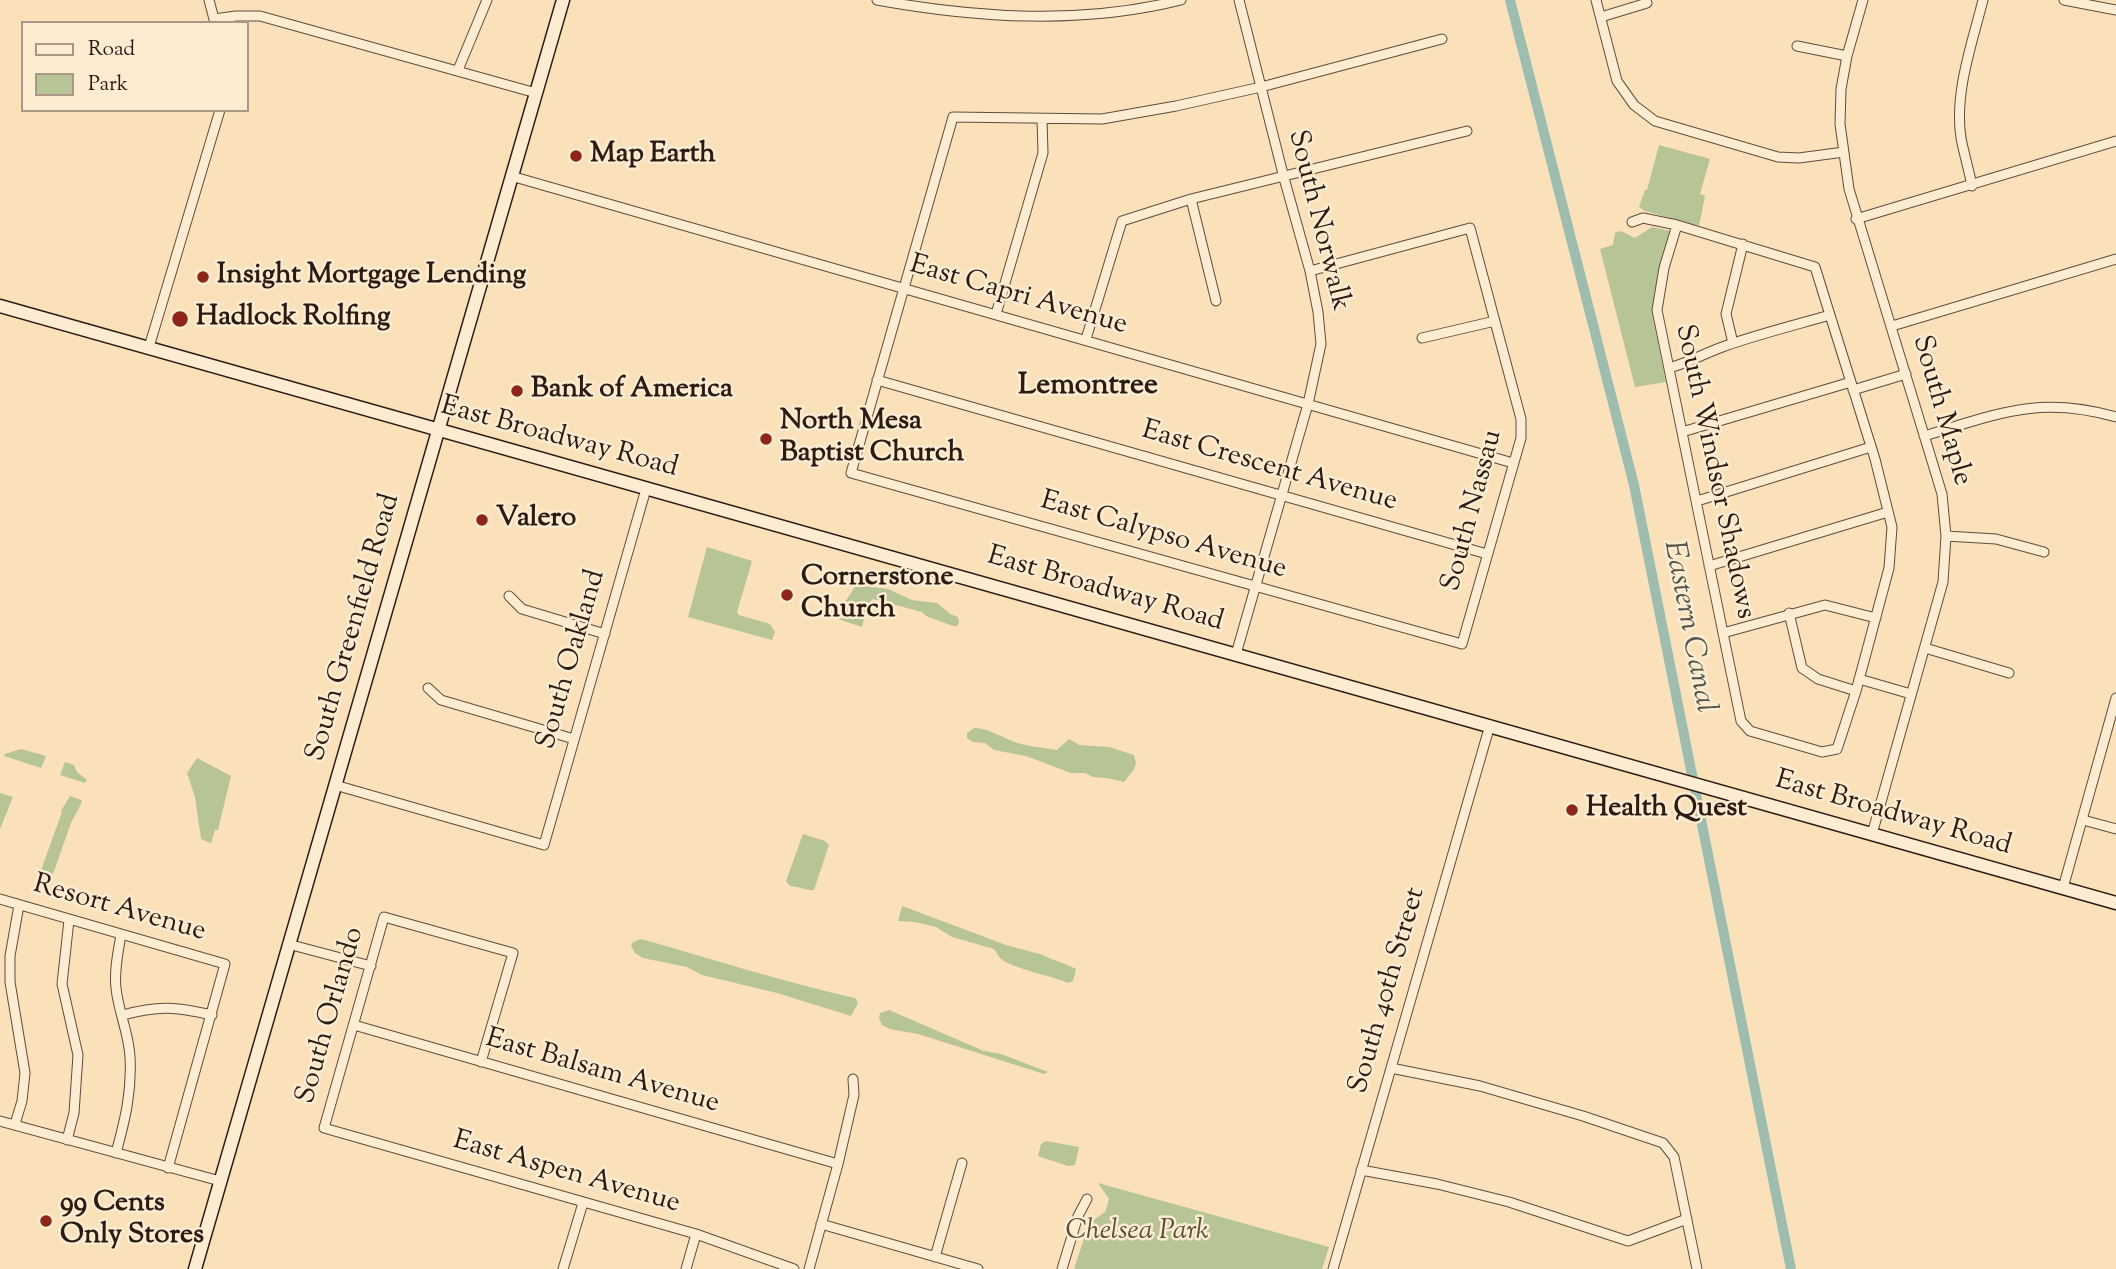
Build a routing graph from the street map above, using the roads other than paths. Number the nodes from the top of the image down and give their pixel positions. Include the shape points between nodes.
1 (209, 0) edge
2 (487, 0) edge
3 (563, 0) edge
4 (877, 0) edge
5 (1181, 0) edge
6 (1239, 0) edge
7 (1596, 0) edge
8 (1863, 0) edge
9 (1983, 0) edge
10 (2064, 0) edge
11 (1647, 3) dead end
12 (2116, 10) edge
13 (1601, 17) junction
14 (215, 21) edge
15 (1442, 39) dead end
16 (1797, 46) dead end
17 (1847, 56) junction
18 (458, 70) junction
19 (1261, 87) junction
20 (536, 93) junction
21 (219, 112) edge
22 (1042, 119) junction
23 (1467, 131) dead end
24 (2116, 141) edge
25 (1844, 152) junction
26 (511, 176) junction
27 (1284, 178) junction
28 (1972, 186) junction
29 (1191, 199) junction
30 (1856, 219) junction
31 (1632, 222) dead end
32 (1677, 225) junction
33 (1743, 244) junction
34 (2116, 259) edge
35 (1310, 271) junction
36 (905, 288) junction
37 (1216, 301) dead end
38 (0, 306) edge
39 (996, 314) junction
40 (1830, 315) junction
41 (1495, 321) junction
42 (1892, 326) junction
43 (1422, 338) dead end
44 (1086, 339) junction
45 (1733, 343) junction
46 (149, 348) junction
47 (1669, 368) junction
48 (1906, 374) junction
49 (877, 380) junction
50 (1852, 386) junction
51 (1308, 404) junction
52 (2116, 417) edge
53 (437, 431) junction
54 (1682, 432) junction
55 (1924, 436) junction
56 (1871, 447) junction
57 (1513, 463) junction
58 (646, 489) junction
59 (1282, 496) junction
60 (1697, 501) junction
61 (1888, 512) junction
62 (1946, 536) junction
63 (2044, 552) dead end
64 (1487, 554) junction
65 (1709, 566) junction
66 (1255, 586) junction
67 (509, 596) dead end
68 (1789, 614) junction
69 (1876, 618) junction
70 (1723, 633) junction
71 (605, 634) junction
72 (1462, 644) joint
73 (1925, 648) junction
74 (1236, 654) junction
75 (2009, 673) dead end
76 (1859, 679) junction
77 (428, 688) dead end
78 (1856, 691) junction
79 (1911, 694) junction
80 (2116, 698) edge
81 (1490, 725) junction
82 (574, 739) junction
83 (335, 785) junction
84 (2083, 820) junction
85 (2116, 829) edge
86 (1872, 834) junction
87 (2063, 888) junction
88 (0, 899) edge
89 (2116, 903) edge
90 (19, 905) junction
91 (69, 920) junction
92 (121, 934) junction
93 (288, 944) junction
94 (371, 965) junction
95 (123, 1015) junction
96 (212, 1015) junction
97 (354, 1025) junction
98 (481, 1062) junction
99 (1391, 1068) junction
100 (853, 1079) dead end
101 (0, 1121) edge
102 (15, 1125) junction
103 (324, 1128) joint
104 (67, 1140) junction
105 (116, 1153) junction
106 (962, 1163) dead end
107 (838, 1164) junction
108 (169, 1168) junction
109 (1361, 1170) junction
110 (220, 1181) junction
111 (1087, 1199) dead end
112 (583, 1203) junction
113 (1687, 1219) junction
114 (821, 1224) junction
115 (696, 1234) junction
116 (935, 1257) junction
117 (195, 1269) edge
118 (564, 1269) edge
119 (686, 1269) edge
120 (794, 1269) edge
121 (809, 1269) edge
122 (978, 1269) edge
123 (1062, 1269) edge
124 (1333, 1269) edge
125 (1697, 1269) edge

1 - 14 street
2 - 18 street
3 - 20 main road, South Greenfield Road
4 - 5 street via 998,16 1074,16
6 - 19 street, South Norwalk
7 - 13 street
8 - 17 street, South Maple
9 - 28 street via 1961,100 1961,137
10 - 12 street
11 - 13 street
13 - 25 street via 1616,81 1634,105 1655,121 1778,157
14 - 18 street via 260,16
15 - 19 street
16 - 17 street
17 - 25 street, South Maple via 1841,89
18 - 20 street
19 - 22 street via 1102,119
19 - 27 street, South Norwalk
20 - 26 main road, South Greenfield Road
21 - 46 street
22 - 36 street via 953,117
22 - 39 street via 1043,153
23 - 27 street
24 - 28 street
25 - 30 street, South Maple
26 - 36 street, East Capri Avenue
26 - 53 main road, South Greenfield Road
27 - 29 street
27 - 35 street, South Norwalk
28 - 30 street
29 - 37 street
29 - 44 street via 1122,221
30 - 42 street, South Maple
31 - 32 street via 1643,218
32 - 33 street
32 - 47 street, South Windsor Shadows via 1657,310
33 - 40 street via 1815,267
33 - 45 street, South Windsor Shadows via 1726,314
34 - 42 street
35 - 41 street, South Nassau via 1470,228
35 - 51 street, South Norwalk via 1321,344
36 - 39 street, East Capri Avenue
36 - 49 street
38 - 46 main road, East Broadway Road
39 - 44 street, East Capri Avenue
40 - 45 street
40 - 50 street
41 - 43 street
41 - 57 street, South Nassau via 1521,419
42 - 48 street, South Maple
44 - 51 street, East Capri Avenue
45 - 47 street
46 - 53 main road, East Broadway Road
47 - 54 street, South Windsor Shadows
48 - 50 street
48 - 55 street, South Maple
49 - 59 street, East Crescent Avenue
49 - 66 street, East Calypso Avenue via 851,473
50 - 54 street
50 - 56 street
51 - 57 street, East Capri Avenue
51 - 59 street, South Norwalk
52 - 55 street via 2059,406 2025,408
53 - 58 main road, East Broadway Road
53 - 83 main road, South Greenfield Road
54 - 60 street, South Windsor Shadows
55 - 62 street, South Maple via 1942,494
56 - 60 street
56 - 61 street
57 - 64 street, South Nassau
58 - 71 street, South Oakland
58 - 74 main road, East Broadway Road
59 - 64 street, East Crescent Avenue
59 - 66 street, South Norwalk
60 - 65 street, South Windsor Shadows
61 - 65 street
61 - 69 street via 1892,527 1889,568
62 - 63 street via 1996,539
62 - 73 street, South Maple via 1943,582
64 - 72 street, South Nassau
65 - 70 street, South Windsor Shadows
66 - 72 street, East Calypso Avenue
66 - 74 street, South Norwalk
67 - 71 street via 522,609
68 - 69 street via 1825,605
68 - 70 street
68 - 78 street via 1802,668 1818,679
69 - 76 street
70 - 78 street, South Windsor Shadows via 1741,721 1750,731 1822,752 1837,750
71 - 82 street, South Oakland
73 - 75 street
73 - 79 street, South Maple
74 - 81 main road, East Broadway Road
76 - 78 street
76 - 79 street
77 - 82 street via 441,700
79 - 86 street, South Maple
80 - 84 street
81 - 86 main road, East Broadway Road
81 - 99 street, South 40th Street
82 - 83 street, South Oakland via 544,845
83 - 93 main road, South Greenfield Road
84 - 85 street
84 - 87 street
86 - 87 main road, East Broadway Road
87 - 89 main road, East Broadway Road
88 - 90 street, Resort Avenue
90 - 91 street, Resort Avenue
90 - 102 street via 10,956 24,1073
91 - 92 street, Resort Avenue
91 - 104 street via 62,984 78,1055
92 - 95 street via 116,989
92 - 96 street, Resort Avenue via 225,964
93 - 94 street
93 - 110 main road, South Greenfield Road
94 - 97 street, South Orlando
94 - 98 street, South Orlando via 384,917 513,953
95 - 96 street via 175,1007
95 - 105 street via 130,1057 128,1113
96 - 108 street
97 - 98 street, East Balsam Avenue
97 - 103 street, South Orlando
98 - 107 street, East Balsam Avenue
99 - 109 street, South 40th Street
99 - 113 street via 1480,1086 1663,1143 1674,1157
100 - 107 street via 854,1095
101 - 102 street
102 - 104 street
103 - 112 street, East Aspen Avenue
104 - 105 street
105 - 108 street
106 - 116 street
107 - 114 street
108 - 110 street
109 - 113 street via 1509,1202 1628,1241
109 - 124 street, South 40th Street
110 - 117 main road, South Greenfield Road
111 - 123 street
112 - 115 street, East Aspen Avenue
112 - 118 street
113 - 125 street
114 - 116 street
114 - 121 street
115 - 119 street
115 - 120 street, East Aspen Avenue
116 - 122 street

